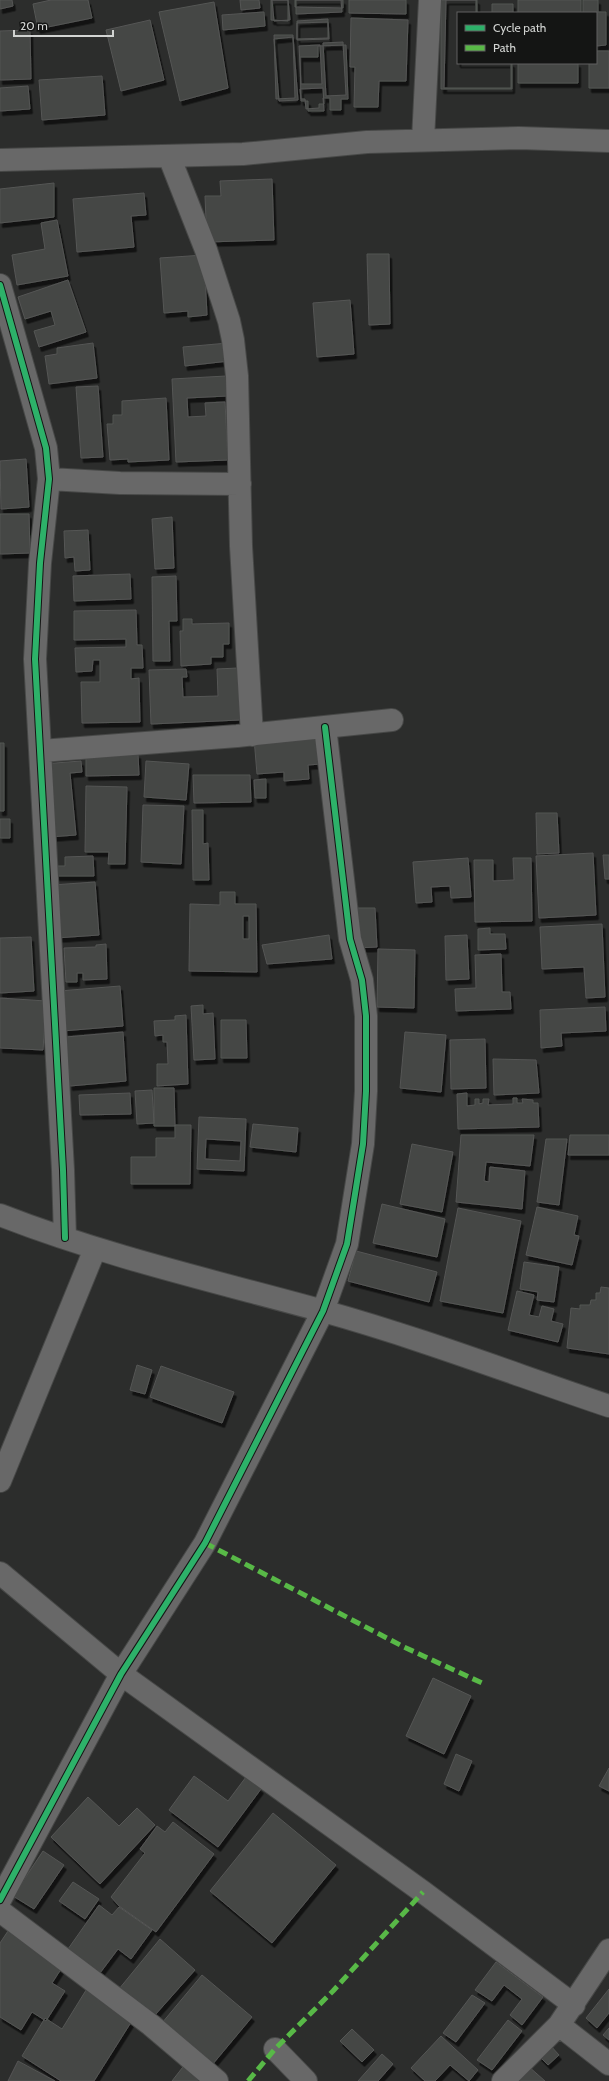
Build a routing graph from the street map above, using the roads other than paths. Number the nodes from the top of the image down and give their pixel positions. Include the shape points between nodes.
1 (430, 0) edge
2 (423, 140) junction
3 (609, 141) edge
4 (168, 156) junction
5 (0, 160) edge
6 (0, 286) edge
7 (49, 479) junction
8 (240, 484) junction
9 (392, 720) dead end
10 (325, 727) junction
11 (252, 735) junction
12 (41, 751) junction
13 (0, 1215) edge
14 (65, 1238) junction
15 (95, 1249) junction
16 (323, 1311) junction
17 (609, 1406) edge
18 (0, 1481) edge
19 (0, 1572) edge
20 (122, 1674) junction
21 (0, 1900) edge
22 (0, 1911) edge
23 (609, 1950) edge
24 (574, 2004) junction
25 (559, 2025) junction
26 (275, 2049) dead end
27 (609, 2064) edge
28 (217, 2081) edge
29 (306, 2081) edge
30 (503, 2081) edge

1 - 2 street
2 - 3 street via 519,138
2 - 4 street via 366,142 243,154
4 - 5 street
4 - 8 street via 206,250 233,340 237,376
6 - 7 street via 46,448
7 - 8 street via 120,483
7 - 12 street via 36,620 35,659
8 - 11 street via 244,625
9 - 10 street
10 - 11 street
10 - 16 street via 350,938 362,980 367,1048 363,1144 356,1196 347,1244
11 - 12 street
12 - 14 street
13 - 14 street
14 - 15 street
15 - 16 street via 186,1276
15 - 18 street
16 - 17 street
16 - 20 street via 205,1543
19 - 20 street
20 - 21 street
20 - 24 street
22 - 28 street via 145,2020
23 - 24 street
24 - 25 street
25 - 27 street
25 - 30 street
26 - 29 street

